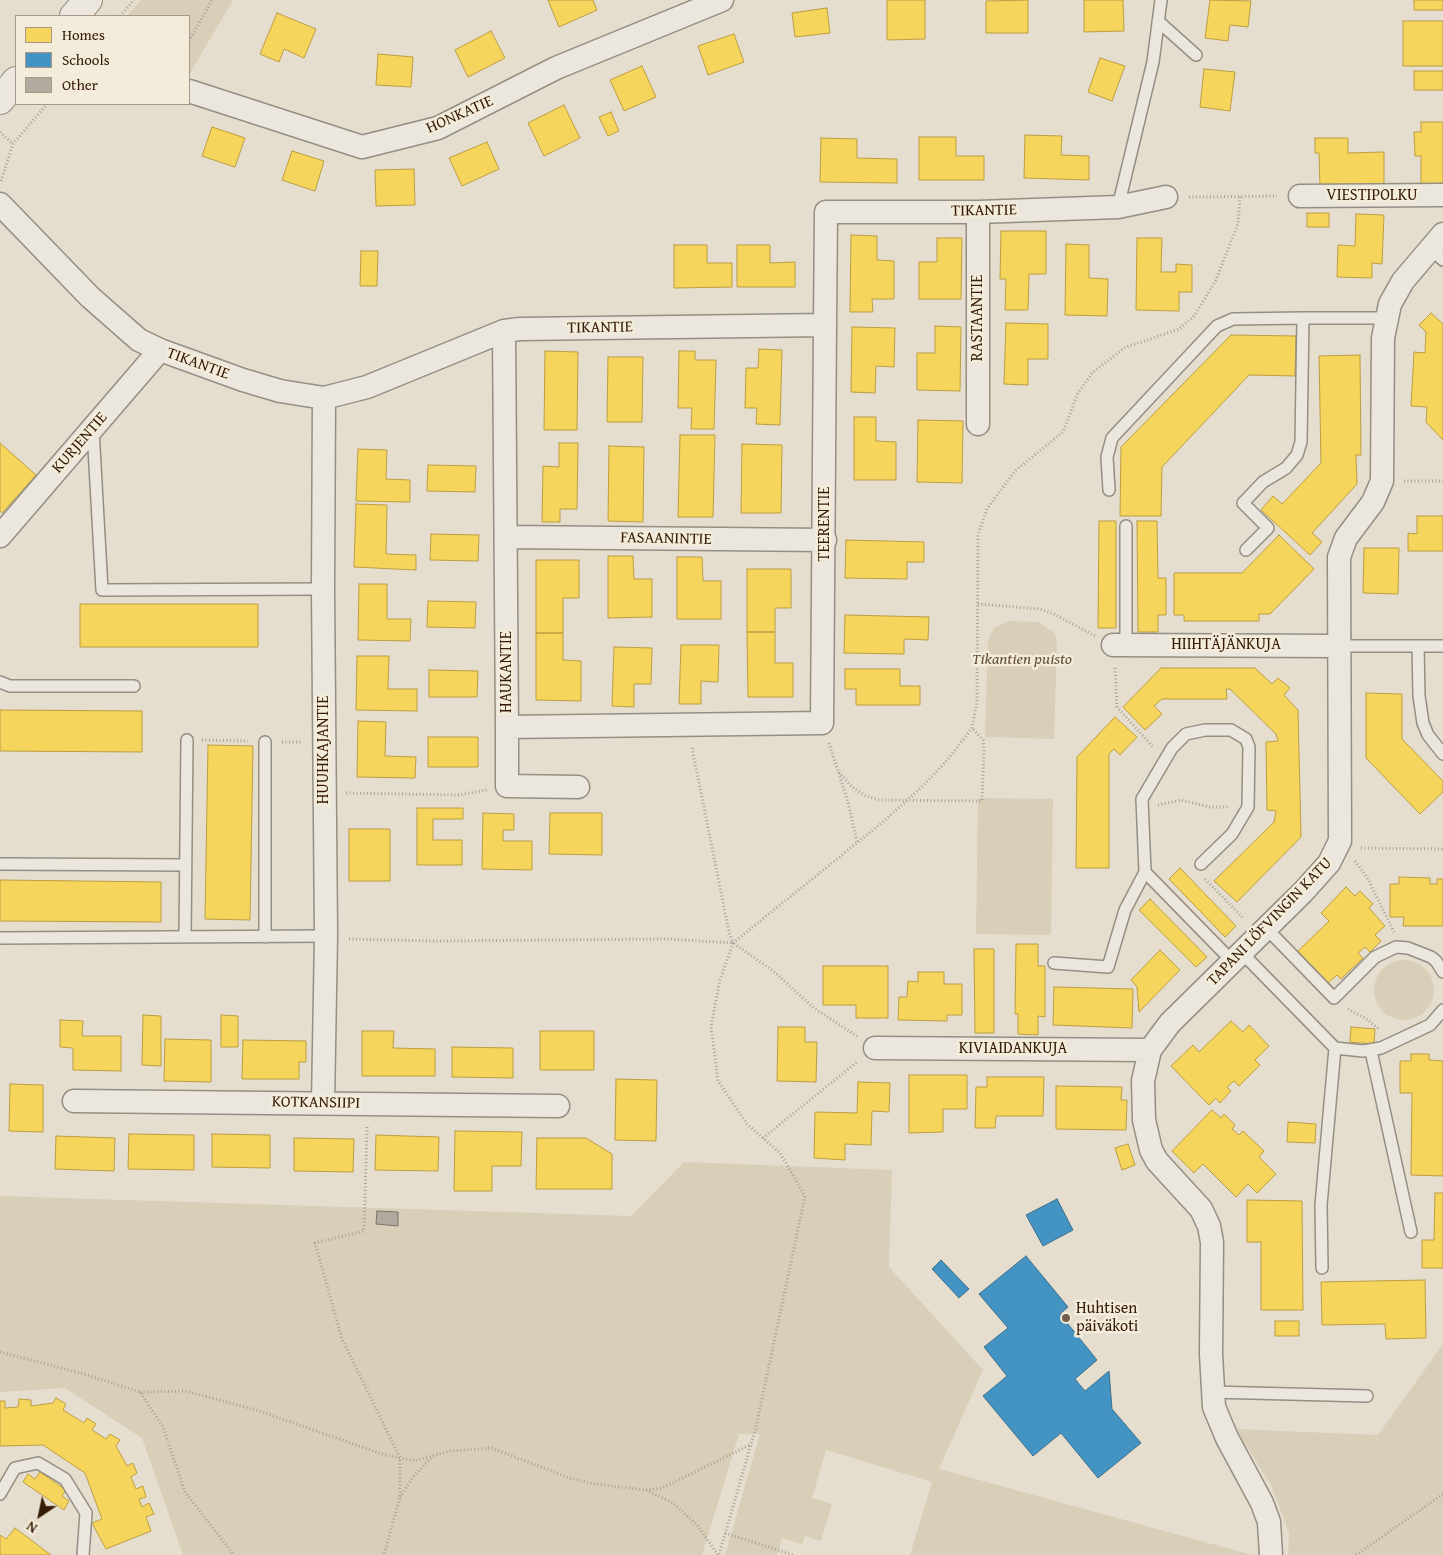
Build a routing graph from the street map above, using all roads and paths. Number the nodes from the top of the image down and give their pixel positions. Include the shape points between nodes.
1 (88, 0) edge
2 (134, 0) edge
3 (212, 0) edge
4 (722, 0) edge
5 (1161, 0) edge
6 (75, 15) edge
7 (121, 15) edge
8 (1158, 21) junction
9 (190, 39) edge
10 (1196, 55) dead end
11 (15, 82) edge
12 (190, 91) edge
13 (0, 100) edge
14 (46, 105) edge
15 (0, 132) edge
16 (13, 144) junction
17 (0, 184) edge
18 (1443, 195) edge
19 (1300, 196) joint
20 (1166, 197) joint
21 (1240, 197) junction
22 (0, 204) edge
23 (1118, 207) junction
24 (978, 212) junction
25 (1439, 247) edge
26 (1304, 318) junction
27 (1386, 318) junction
28 (825, 325) junction
29 (504, 331) junction
30 (160, 350) junction
31 (324, 398) junction
32 (978, 424) dead end
33 (93, 427) junction
34 (1382, 481) junction
35 (1443, 481) edge
36 (1108, 490) dead end
37 (1126, 526) dead end
38 (1, 531) edge
39 (506, 537) junction
40 (825, 540) junction
41 (1246, 550) dead end
42 (323, 588) junction
43 (978, 604) junction
44 (1120, 645) junction
45 (1338, 646) junction
46 (1418, 646) junction
47 (1443, 646) edge
48 (0, 682) edge
49 (134, 686) dead end
50 (822, 723) junction
51 (688, 725) junction
52 (507, 727) junction
53 (972, 728) junction
54 (187, 740) dead end
55 (265, 742) dead end
56 (1443, 754) edge
57 (1165, 759) junction
58 (839, 772) junction
59 (507, 786) junction
60 (578, 787) dead end
61 (324, 793) junction
62 (909, 799) junction
63 (1248, 807) junction
64 (1142, 808) junction
65 (857, 842) junction
66 (1443, 849) edge
67 (1343, 852) junction
68 (0, 864) edge
69 (185, 864) junction
70 (1201, 864) joint
71 (1144, 872) junction
72 (1264, 932) junction
73 (265, 936) junction
74 (185, 937) junction
75 (326, 937) junction
76 (0, 938) edge
77 (733, 943) junction
78 (1403, 948) junction
79 (1238, 958) junction
80 (1054, 963) dead end
81 (1443, 972) edge
82 (1334, 998) junction
83 (1443, 1010) edge
84 (1398, 1041) junction
85 (875, 1048) junction
86 (1335, 1048) junction
87 (1150, 1050) junction
88 (1371, 1051) junction
89 (74, 1101) dead end
90 (323, 1103) junction
91 (368, 1104) junction
92 (558, 1106) dead end
93 (763, 1138) junction
94 (1411, 1232) dead end
95 (1322, 1268) dead end
96 (0, 1352) edge
97 (140, 1392) junction
98 (1212, 1392) junction
99 (1367, 1396) dead end
100 (751, 1444) junction
101 (434, 1455) junction
102 (400, 1458) junction
103 (646, 1490) junction
104 (0, 1494) edge
105 (1443, 1494) edge
106 (400, 1497) junction
107 (725, 1533) junction
108 (83, 1555) edge
109 (234, 1555) edge
110 (384, 1555) edge
111 (718, 1555) edge
112 (793, 1555) edge
113 (1272, 1555) edge
114 (1356, 1555) edge

1 - 6 street
2 - 7 path
3 - 9 path
4 - 12 street, HONKATIE via 556,68 438,128 362,147
5 - 8 lane
8 - 10 lane
8 - 23 lane via 1153,62
11 - 13 street
14 - 16 path
15 - 16 path
16 - 17 path
18 - 19 street, VIESTIPOLKU
19 - 21 path
20 - 21 path
20 - 23 street, TIKANTIE
21 - 43 path via 1238,224 1218,275 1194,316 1179,329 1124,348 1099,366 1078,393 1063,432 1015,471 994,497 978,535
22 - 30 street, TIKANTIE via 111,317 139,340
23 - 24 street, TIKANTIE
24 - 28 street, TIKANTIE via 826,212
24 - 32 street, RASTAANTIE
25 - 27 street, TAPANI LÖFVINGIN KATU via 1402,281
26 - 27 lane
26 - 36 lane via 1233,319 1217,326 1112,438 1107,457
26 - 41 lane via 1302,442 1297,455 1286,468 1263,482 1243,503 1268,528
27 - 34 street, TAPANI LÖFVINGIN KATU via 1383,338
28 - 29 street, TIKANTIE
28 - 40 street, TEERENTIE
29 - 31 street, TIKANTIE via 367,387
29 - 39 street, HAUKANTIE
30 - 31 street, TIKANTIE via 280,391
30 - 33 street, KURJENTIE
31 - 42 street, HUUHKAJANTIE
33 - 38 street, KURJENTIE
33 - 42 lane via 102,590
34 - 35 path
34 - 45 street, TAPANI LÖFVINGIN KATU via 1373,502 1341,548 1337,569
37 - 44 lane
39 - 40 street, FASAANINTIE
39 - 52 street, HAUKANTIE
40 - 50 street, TEERENTIE
42 - 61 street, HUUHKAJANTIE
43 - 44 path via 1040,608
43 - 53 path via 977,702
44 - 45 street, HIIHTÄJÄNKUJA
44 - 57 path via 1117,707
45 - 46 lane
45 - 67 street, TAPANI LÖFVINGIN KATU
46 - 47 lane
46 - 56 lane via 1418,696 1422,716 1428,735
48 - 49 lane via 10,686
50 - 51 street, HAUKANTIE
50 - 58 path
51 - 52 street, HAUKANTIE
51 - 77 path
52 - 59 street
53 - 62 path via 950,758
53 - 62 path via 983,740 982,801
54 - 69 lane
55 - 73 lane
57 - 63 lane via 1179,740 1194,732 1222,729 1239,733 1246,739 1250,755
57 - 64 lane via 1142,799
58 - 62 path via 852,787 866,796 880,800
58 - 65 path
59 - 60 street
59 - 61 path via 458,795
61 - 75 street, HUUHKAJANTIE
62 - 65 path
63 - 64 path via 1210,807 1181,800
63 - 70 lane via 1232,834
64 - 71 lane
65 - 77 path
66 - 67 path via 1363,847
67 - 72 street, TAPANI LÖFVINGIN KATU
67 - 78 path via 1368,880
68 - 69 lane
69 - 74 lane
70 - 72 path via 1199,872
71 - 79 lane
71 - 80 lane via 1125,910 1108,967
72 - 79 street, TAPANI LÖFVINGIN KATU
72 - 82 lane
73 - 74 lane
73 - 75 lane
74 - 76 lane
75 - 77 path via 433,941 668,938
75 - 90 street, HUUHKAJANTIE
77 - 85 path via 758,959 814,1008
77 - 93 path via 720,980 711,1026 718,1081 747,1124
78 - 81 lane via 1431,957
78 - 82 lane via 1388,950 1375,957
79 - 86 lane
79 - 87 street, TAPANI LÖFVINGIN KATU via 1170,1023
82 - 84 path
83 - 84 lane via 1430,1025
84 - 88 lane
85 - 87 street, KIVIAIDANKUJA
85 - 93 path
86 - 88 lane
86 - 95 lane via 1321,1204
87 - 98 street, TAPANI LÖFVINGIN KATU via 1143,1081 1146,1138 1157,1161 1201,1210 1212,1242
88 - 94 lane
89 - 90 street, KOTKANSIIPI
90 - 91 street, KOTKANSIIPI
91 - 92 street, KOTKANSIIPI
91 - 102 path via 364,1231 315,1243 342,1339
93 - 100 path via 780,1153 805,1196
96 - 97 path
97 - 102 path via 185,1391 256,1410
97 - 109 path via 163,1427 184,1492
98 - 99 lane
98 - 113 street, TAPANI LÖFVINGIN KATU via 1217,1418 1265,1509 1272,1535
100 - 103 path via 662,1488
100 - 107 path
101 - 102 path via 415,1461
101 - 103 path via 492,1448 569,1478
101 - 106 path
102 - 106 path
103 - 111 path via 673,1503 698,1526
104 - 108 lane via 15,1468 38,1463 65,1479 86,1513
105 - 114 path
106 - 110 path
107 - 111 path
107 - 112 path

